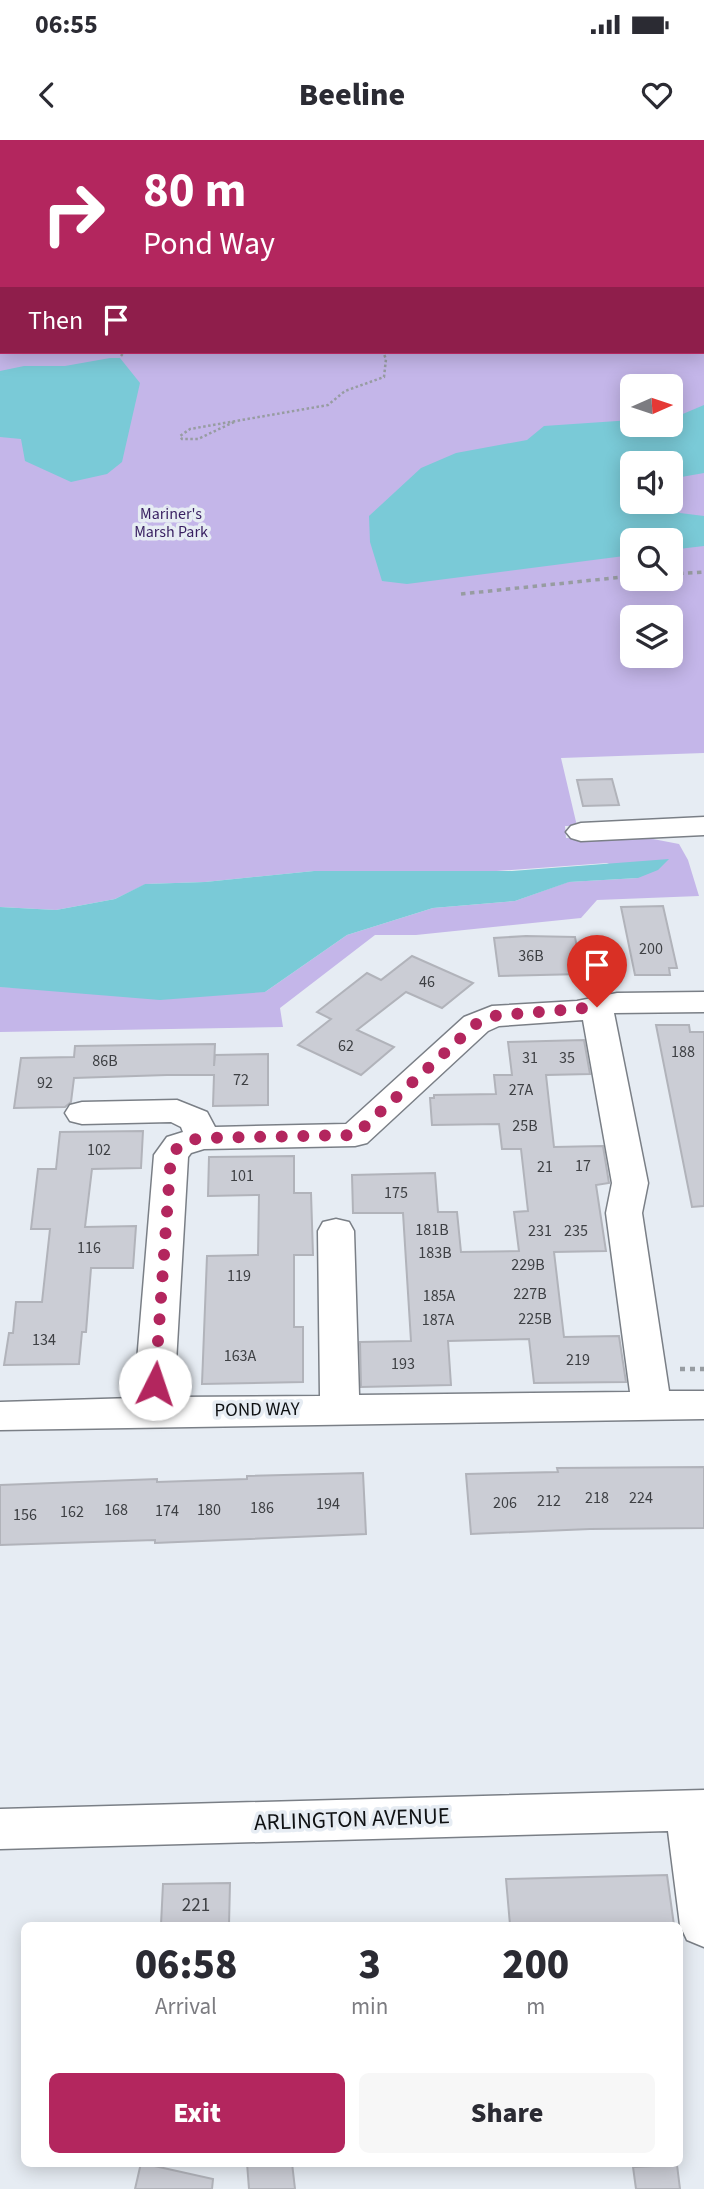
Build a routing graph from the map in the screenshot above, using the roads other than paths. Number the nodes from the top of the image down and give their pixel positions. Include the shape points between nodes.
1 (704, 826) edge
2 (581, 832) dead end
3 (704, 1002) edge
4 (597, 1007) junction
5 (82, 1113) dead end
6 (203, 1138) junction
7 (336, 1231) dead end
8 (651, 1404) junction
9 (704, 1405) edge
10 (340, 1409) junction
11 (153, 1412) junction
12 (0, 1416) edge
13 (696, 1810) edge
14 (0, 1829) edge
15 (704, 1925) edge

1 - 2 street
3 - 4 street
4 - 6 street via 492,1016 476,1024 355,1135
4 - 8 street via 630,1184 624,1213
5 - 6 street via 177,1111 195,1120
6 - 11 street via 179,1145 171,1155
7 - 10 street
8 - 9 street, POND WAY
8 - 10 street, POND WAY
10 - 11 street, POND WAY
11 - 12 street, POND WAY
13 - 14 street, ARLINGTON AVENUE
13 - 15 street

